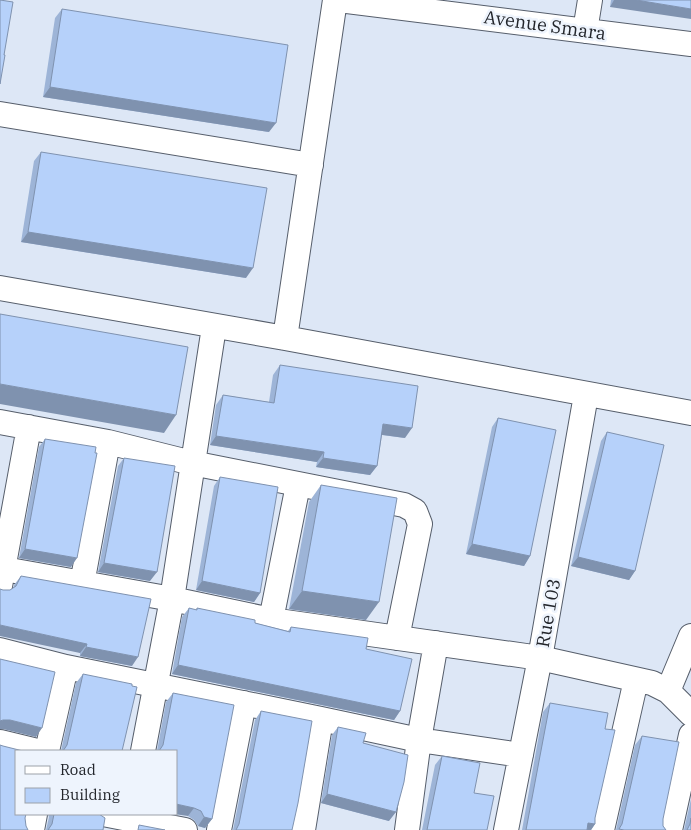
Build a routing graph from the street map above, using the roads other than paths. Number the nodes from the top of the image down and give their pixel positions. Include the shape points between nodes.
1 (335, 0) edge
2 (339, 0) edge
3 (590, 0) edge
4 (411, 4) edge
5 (585, 31) junction
6 (691, 44) edge
7 (0, 114) edge
8 (310, 165) junction
9 (0, 288) edge
10 (214, 327) junction
11 (285, 338) junction
12 (586, 395) junction
13 (691, 413) edge
14 (0, 422) edge
15 (29, 427) junction
16 (108, 442) junction
17 (192, 463) junction
18 (298, 485) junction
19 (4, 543) edge
20 (2, 578) edge
21 (82, 584) junction
22 (172, 598) junction
23 (271, 620) junction
24 (691, 636) edge
25 (397, 638) junction
26 (436, 643) junction
27 (0, 650) edge
28 (540, 658) junction
29 (66, 667) junction
30 (636, 680) junction
31 (155, 685) junction
32 (668, 691) junction
33 (244, 703) junction
34 (691, 714) edge
35 (321, 718) junction
36 (691, 735) edge
37 (420, 740) junction
38 (0, 742) edge
39 (34, 750) edge
40 (47, 750) edge
41 (143, 750) edge
42 (521, 756) junction
43 (35, 815) edge
44 (107, 815) edge
45 (129, 821) edge
46 (32, 830) edge
47 (185, 830) edge
48 (219, 830) edge
49 (303, 830) edge
50 (407, 830) edge
51 (506, 830) edge
52 (602, 830) edge
53 (670, 830) edge

1 - 8 street
2 - 4 street, Avenue Smara
3 - 5 street
4 - 5 street, Avenue Smara
5 - 6 street, Avenue Smara
7 - 8 street
8 - 11 street
9 - 10 street
10 - 11 street
10 - 17 street
11 - 12 street
12 - 13 street
12 - 28 street, Rue 103
14 - 15 street
15 - 16 street
15 - 19 street
16 - 17 street
16 - 21 street
17 - 18 street
17 - 22 street
18 - 23 street
18 - 25 street via 392,501 415,512 420,524
19 - 20 street
20 - 21 street
21 - 22 street
22 - 23 street
22 - 31 street
23 - 25 street
24 - 32 street
25 - 26 street
26 - 28 street
26 - 37 street
27 - 29 street
28 - 30 street
28 - 42 street, Rue 103
29 - 31 street
29 - 40 street
30 - 32 street
30 - 52 street
31 - 33 street
31 - 41 street
32 - 34 street
33 - 35 street
33 - 48 street
35 - 37 street
35 - 49 street
36 - 53 street
37 - 42 street
37 - 50 street
38 - 39 street
42 - 51 street, Rue 103
43 - 46 street
44 - 45 street
45 - 47 street

